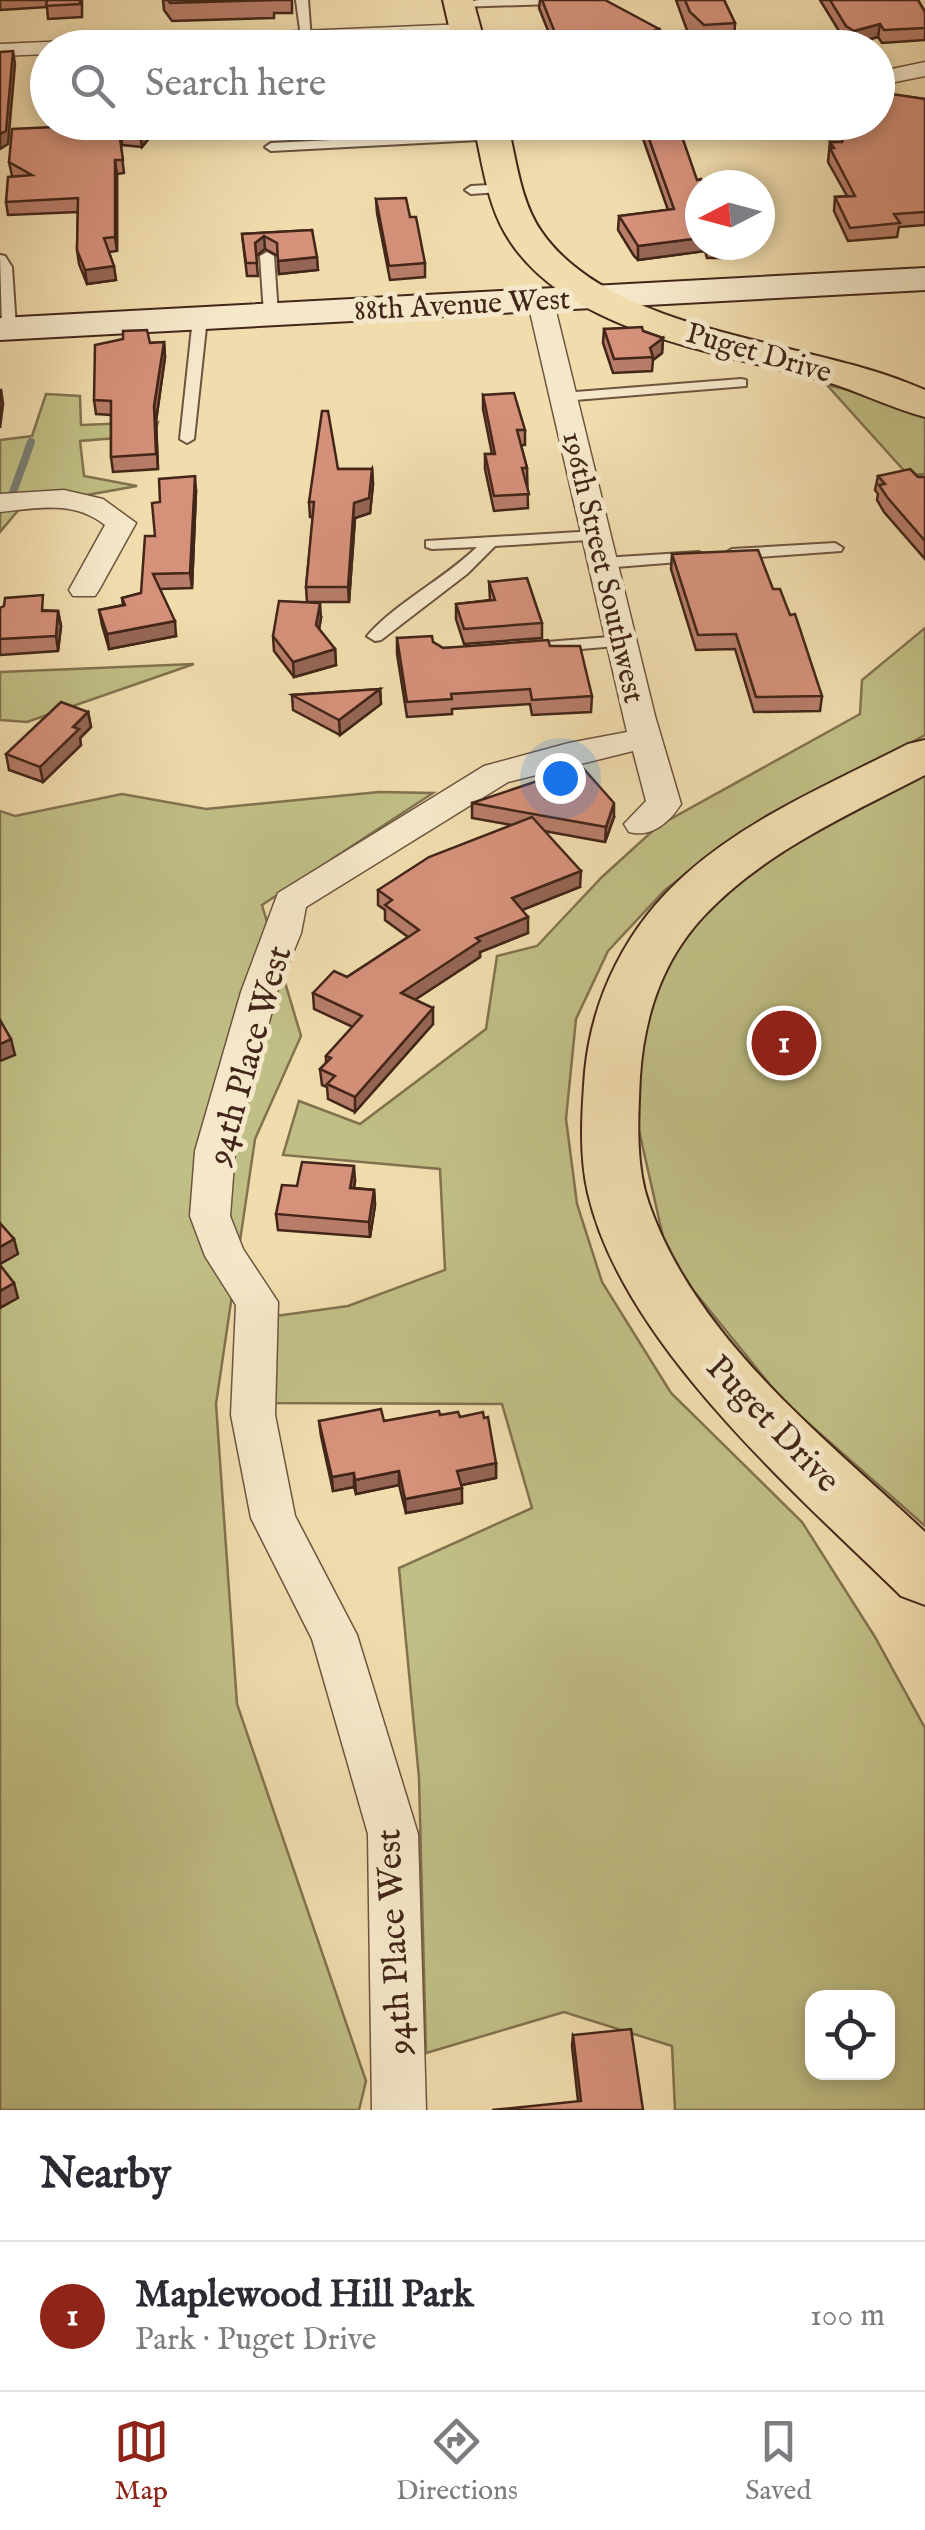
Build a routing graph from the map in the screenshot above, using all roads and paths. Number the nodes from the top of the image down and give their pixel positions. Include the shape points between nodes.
1 (302, 0) edge
2 (582, 0) edge
3 (463, 21) edge
4 (306, 30) edge
5 (375, 30) edge
6 (30, 49) edge
7 (0, 50) edge
8 (925, 69) edge
9 (895, 75) dead end
10 (357, 140) edge
11 (492, 140) edge
12 (271, 147) dead end
13 (267, 256) edge
14 (0, 259) edge
15 (925, 280) edge
16 (547, 284) junction
17 (594, 297) junction
18 (270, 314) junction
19 (200, 318) junction
20 (5, 329) edge
21 (742, 383) dead end
22 (563, 396) junction
23 (925, 404) edge
24 (187, 439) dead end
25 (0, 503) edge
26 (490, 542) junction
27 (432, 544) dead end
28 (835, 548) dead end
29 (600, 550) junction
30 (84, 590) dead end
31 (376, 636) dead end
32 (622, 642) junction
33 (522, 649) edge
34 (648, 738) junction
35 (925, 755) edge
36 (642, 824) dead end
37 (925, 1575) edge
38 (399, 2110) edge

1 - 4 lane
2 - 3 lane
3 - 5 street
6 - 7 street
8 - 9 street
10 - 12 lane
11 - 16 main road, 196th Street Southwest via 490,189 524,234
13 - 18 lane
14 - 20 lane
15 - 17 street, 88th Avenue West
16 - 17 main road, 196th Street Southwest
16 - 18 street, 88th Avenue West
16 - 22 street, 196th Street Southwest
17 - 23 main road, Puget Drive
18 - 19 street, 88th Avenue West
19 - 20 street, 88th Avenue West
19 - 24 lane
21 - 22 lane
22 - 29 street, 196th Street Southwest
25 - 30 street via 68,498 101,505 120,523
26 - 27 lane
26 - 29 lane
26 - 31 lane
28 - 29 lane
29 - 32 street, 196th Street Southwest
32 - 33 lane
32 - 34 street, 196th Street Southwest
34 - 36 street, 196th Street Southwest via 664,804
34 - 38 street, 94th Place West via 496,774 290,901 215,1151 210,1216 256,1302 253,1414 273,1518 334,1635 393,1834
35 - 37 main road, Puget Drive via 781,832 705,884 663,929 632,976 612,1051 611,1128 619,1203 656,1280 716,1370

